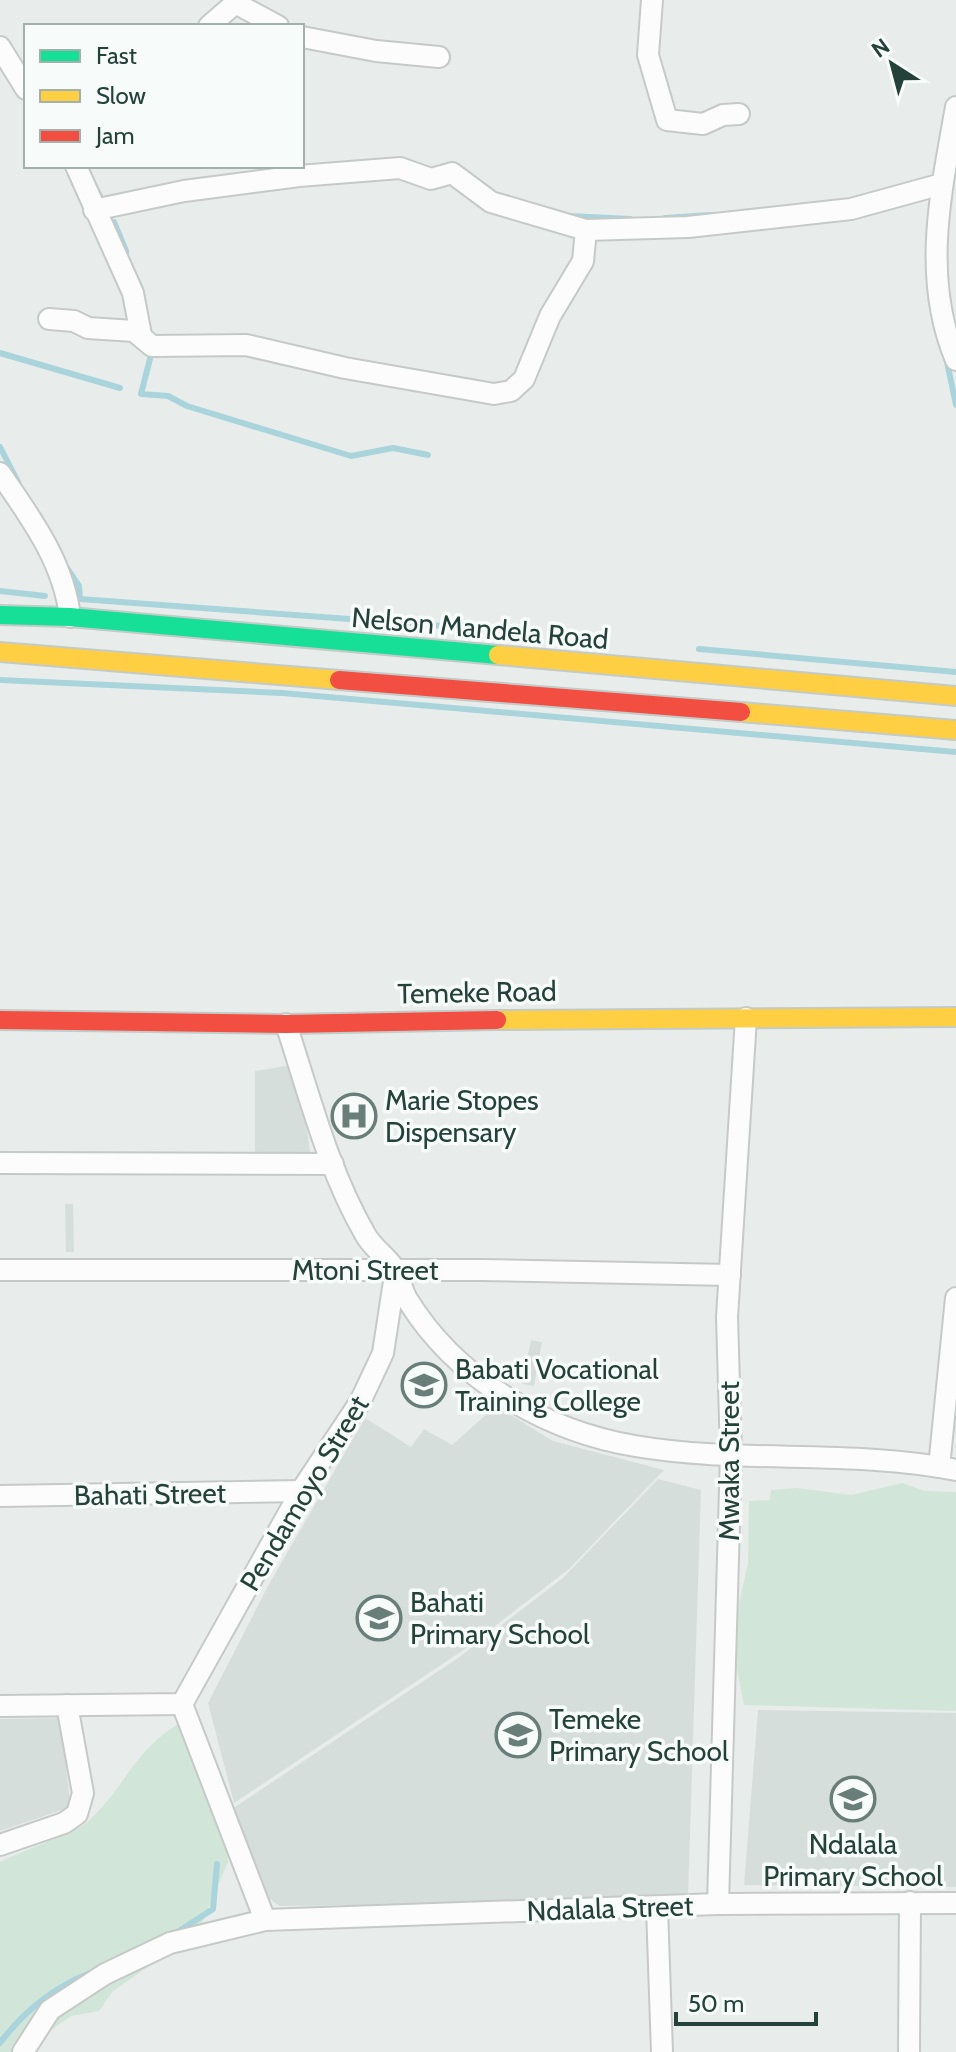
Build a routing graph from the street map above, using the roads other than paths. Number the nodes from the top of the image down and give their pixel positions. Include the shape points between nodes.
1 (652, 0) edge
2 (237, 2) edge
3 (211, 24) edge
4 (275, 24) edge
5 (304, 37) edge
6 (0, 47) edge
7 (439, 57) dead end
8 (24, 86) edge
9 (956, 107) edge
10 (739, 114) dead end
11 (77, 168) edge
12 (942, 184) junction
13 (94, 210) junction
14 (586, 230) junction
15 (49, 319) dead end
16 (141, 335) junction
17 (956, 360) edge
18 (0, 473) edge
19 (0, 615) edge
20 (70, 617) junction
21 (0, 652) edge
22 (956, 696) edge
23 (956, 730) edge
24 (956, 1017) edge
25 (746, 1018) junction
26 (0, 1020) edge
27 (286, 1024) junction
28 (0, 1163) edge
29 (333, 1164) junction
30 (0, 1270) edge
31 (396, 1271) junction
32 (730, 1275) junction
33 (956, 1298) edge
34 (731, 1454) junction
35 (948, 1468) edge
36 (301, 1491) junction
37 (0, 1496) edge
38 (67, 1705) junction
39 (182, 1705) junction
40 (0, 1706) edge
41 (0, 1845) edge
42 (910, 1902) junction
43 (956, 1903) edge
44 (718, 1904) junction
45 (657, 1908) junction
46 (265, 1920) junction
47 (23, 2052) edge
48 (662, 2052) edge
49 (909, 2052) edge

1 - 10 street via 648,55 667,120 703,124
2 - 3 street
2 - 4 street
5 - 7 street
6 - 8 street
9 - 12 street
11 - 13 street
12 - 14 street via 851,209 688,227
12 - 17 street via 935,269 940,309
13 - 14 street via 216,186 400,168 431,179 452,173 491,202
13 - 16 street via 133,293
14 - 16 street via 583,261 550,316 524,379 511,391 473,392 246,345 152,346
15 - 16 street
18 - 20 street via 50,551 65,586
19 - 20 main road, Nelson Mandela Road
20 - 22 main road, Nelson Mandela Road
21 - 23 main road
24 - 25 main road, Temeke Road
25 - 27 main road, Temeke Road
25 - 32 street, Mwaka Street
26 - 27 main road, Temeke Road
27 - 29 street
28 - 29 street
29 - 31 street via 366,1237
30 - 31 street, Mtoni Street
31 - 32 street, Mtoni Street
31 - 34 street via 406,1298 431,1330 472,1372 510,1400 563,1428 636,1446
31 - 36 street, Pendamoyo Street via 383,1353 360,1402
32 - 34 street, Mwaka Street
33 - 35 street
34 - 35 street
34 - 44 street, Mwaka Street
36 - 37 street, Bahati Street
36 - 39 street, Pendamoyo Street
38 - 39 street
38 - 40 street
38 - 41 street via 83,1793 77,1814
39 - 46 street
42 - 43 street, Ndalala Street
42 - 44 street, Ndalala Street
42 - 49 street
44 - 45 street, Ndalala Street
45 - 46 street, Ndalala Street
45 - 48 street
46 - 47 street, Ndalala Street via 170,1943 105,1974 50,2010

